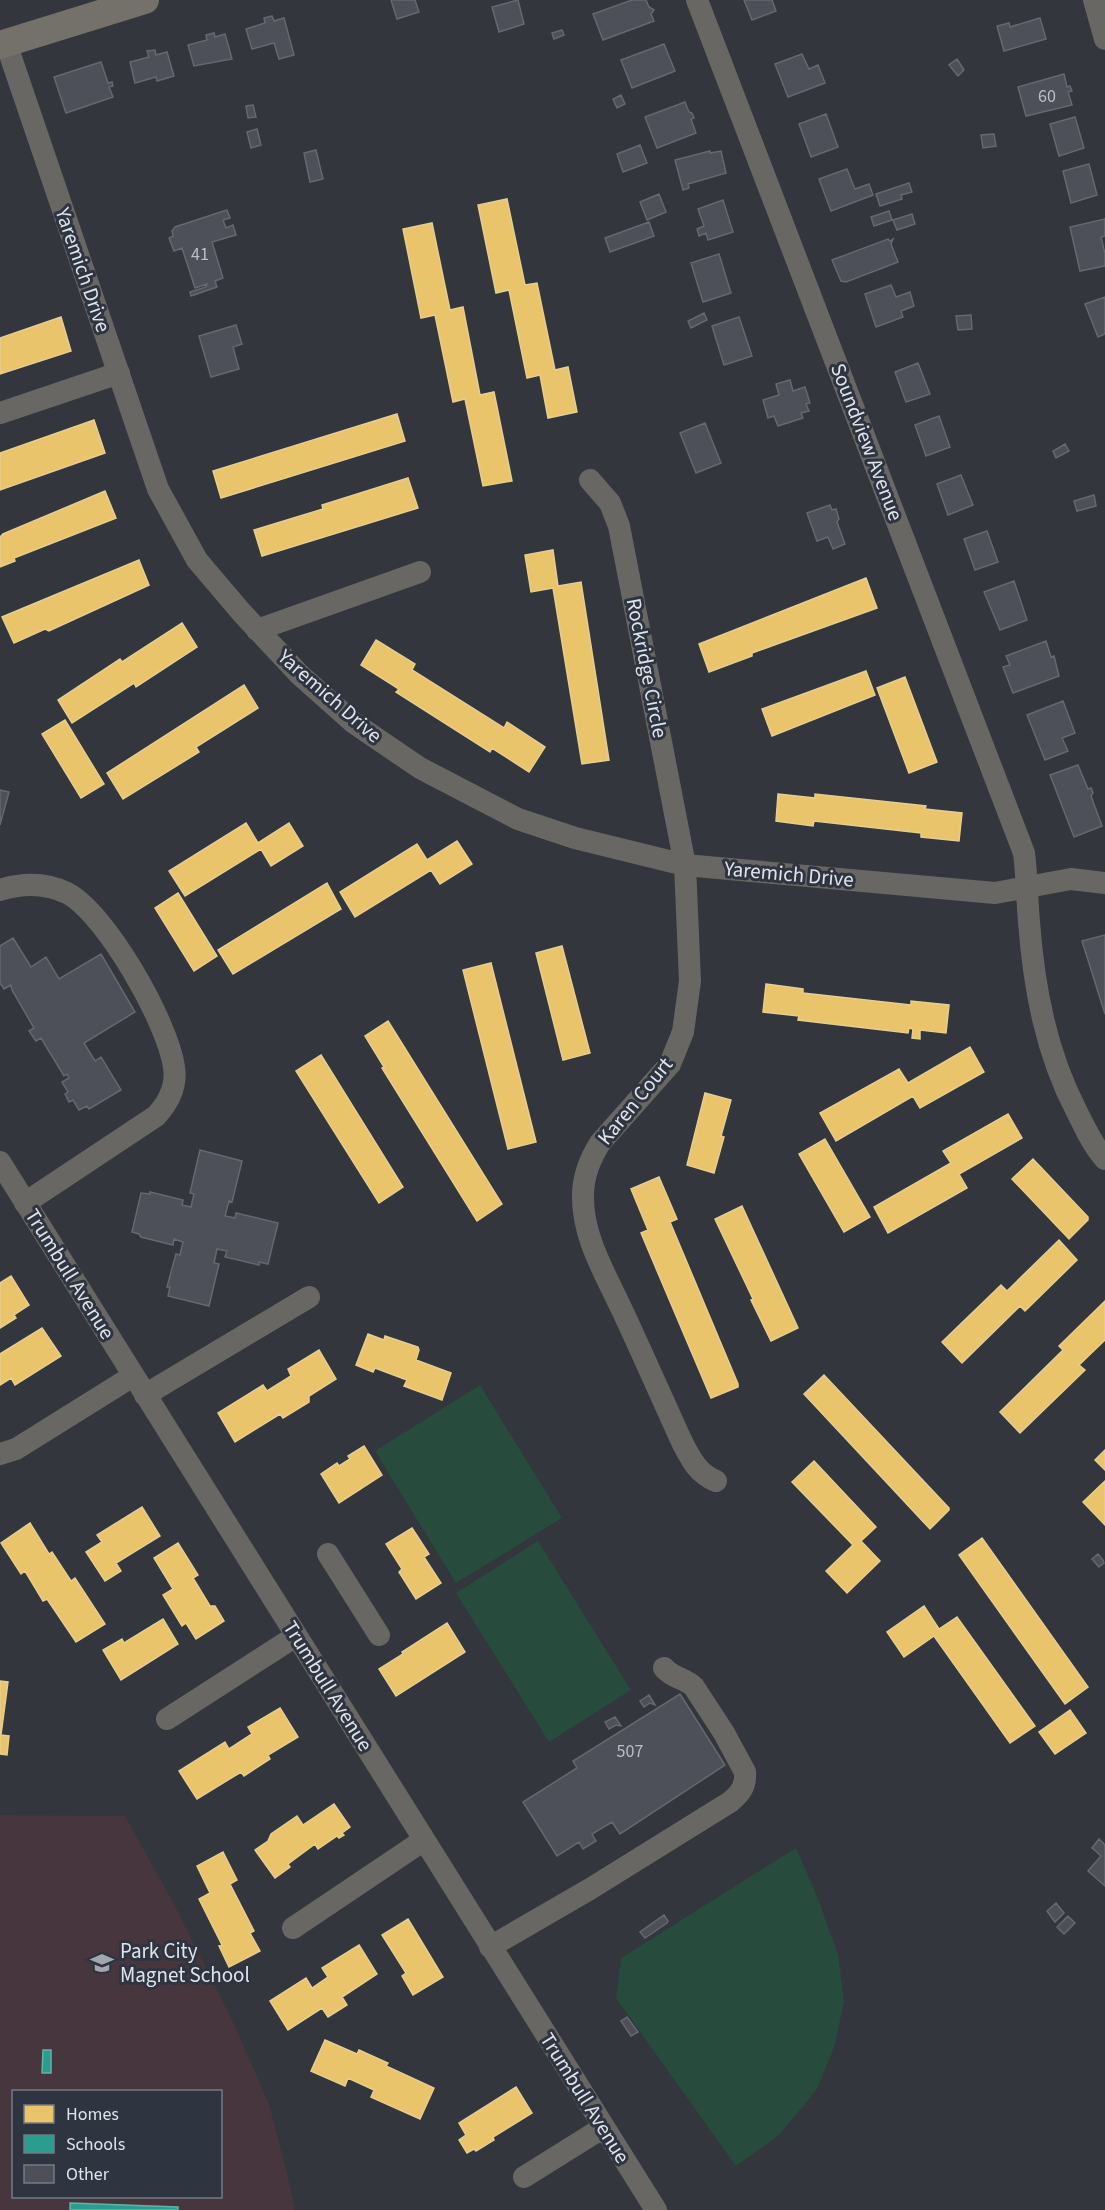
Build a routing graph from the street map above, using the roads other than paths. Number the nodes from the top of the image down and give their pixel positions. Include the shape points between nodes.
1 (145, 0) edge
2 (698, 0) edge
3 (1094, 0) edge
4 (1105, 39) edge
5 (3, 44) edge
6 (119, 373) junction
7 (0, 413) edge
8 (590, 480) dead end
9 (420, 572) dead end
10 (257, 630) junction
11 (685, 865) junction
12 (1105, 883) edge
13 (1028, 886) junction
14 (0, 890) edge
15 (1105, 1159) edge
16 (0, 1162) edge
17 (25, 1203) junction
18 (309, 1297) dead end
19 (139, 1385) junction
20 (0, 1454) edge
21 (716, 1482) dead end
22 (328, 1554) dead end
23 (378, 1635) dead end
24 (296, 1636) junction
25 (664, 1668) dead end
26 (167, 1719) dead end
27 (424, 1840) junction
28 (293, 1928) dead end
29 (489, 1947) junction
30 (604, 2127) junction
31 (524, 2177) dead end
32 (656, 2210) edge

1 - 5 main road
2 - 13 street, Soundview Avenue via 1024,853
3 - 4 street
5 - 6 street, Yaremich Drive
6 - 7 street
6 - 10 street, Yaremich Drive via 158,489 169,510 197,560
8 - 11 street, Rockridge Circle via 610,503 619,526
9 - 10 street
10 - 11 street, Yaremich Drive via 298,674 354,723 420,768 518,819
11 - 13 street, Yaremich Drive via 995,893
11 - 21 street, Karen Court via 690,981 683,1032 669,1065 600,1143 586,1172 583,1194 589,1237 682,1442 693,1463
12 - 13 street, Yaremich Drive via 1071,879
13 - 15 street, Soundview Avenue via 1038,993 1049,1046 1066,1091
14 - 17 street via 48,886 84,906 129,966 161,1027 175,1068 167,1104 156,1116
16 - 17 street, Trumbull Avenue
17 - 19 street, Trumbull Avenue
18 - 19 street
19 - 20 street
19 - 24 street, Trumbull Avenue
22 - 23 street
24 - 26 street
24 - 27 street, Trumbull Avenue
25 - 29 street via 694,1687 724,1732 745,1772 741,1792 590,1889
27 - 28 street
27 - 29 street, Trumbull Avenue
29 - 30 street, Trumbull Avenue
30 - 31 street
30 - 32 street, Trumbull Avenue

